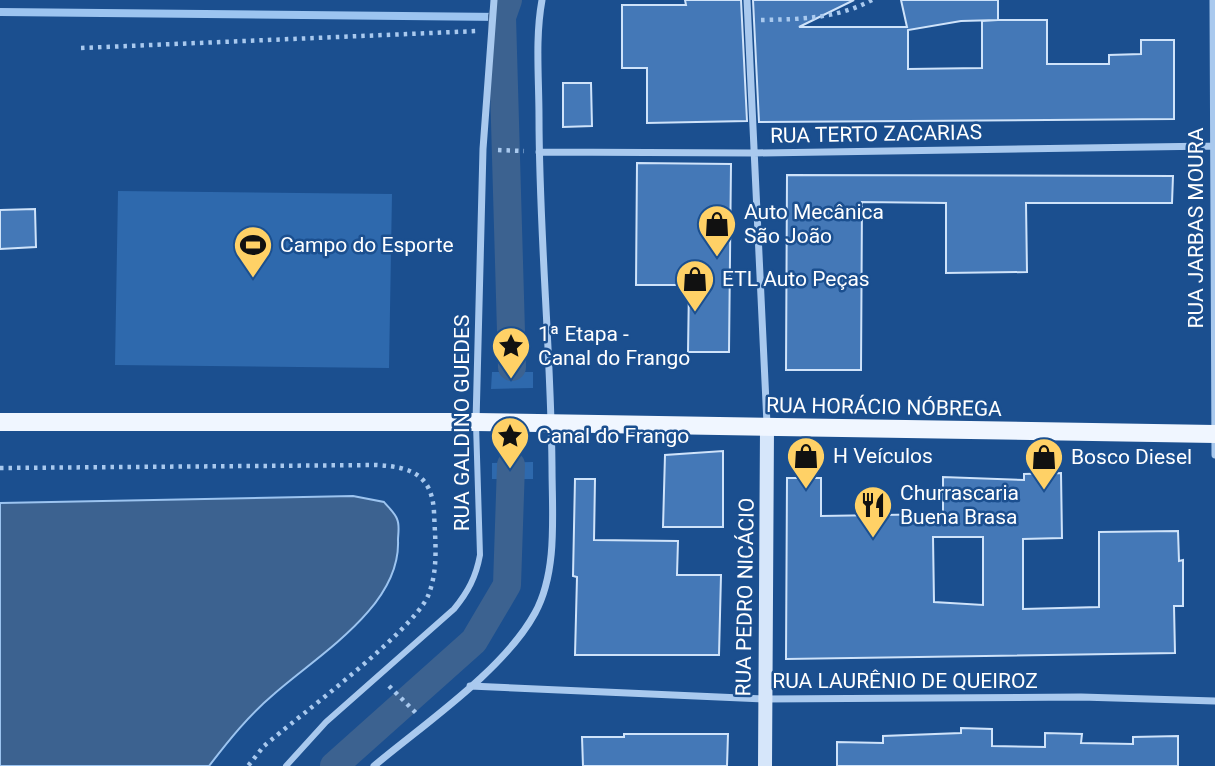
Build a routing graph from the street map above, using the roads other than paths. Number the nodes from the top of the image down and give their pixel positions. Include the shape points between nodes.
1 (494, 0) edge
2 (542, 0) edge
3 (747, 0) edge
4 (1213, 0) edge
5 (1213, 146) edge
6 (539, 152) junction
7 (754, 153) junction
8 (0, 422) edge
9 (476, 422) junction
10 (552, 423) junction
11 (767, 428) junction
12 (1215, 434) edge
13 (1215, 456) edge
14 (470, 686) junction
15 (764, 699) junction
16 (1215, 701) edge
17 (286, 766) edge
18 (374, 766) edge
19 (765, 766) edge

1 - 9 street, RUA GALDINO GUEDES via 483,149
2 - 6 street
3 - 7 street
4 - 5 street, RUA JARBAS MOURA
5 - 7 street, RUA TERTO ZACARIAS
5 - 12 street, RUA JARBAS MOURA
6 - 7 street, RUA TERTO ZACARIAS
6 - 10 street
7 - 11 street
8 - 9 main road, RUA HORÁCIO NÓBREGA
9 - 10 main road, RUA HORÁCIO NÓBREGA
9 - 17 street, RUA GALDINO GUEDES via 480,555 476,576 454,609 318,730
10 - 11 main road, RUA HORÁCIO NÓBREGA
10 - 14 street via 552,512 545,588 535,613 512,644
11 - 12 main road, RUA HORÁCIO NÓBREGA
11 - 15 main road, RUA PEDRO NICÁCIO
12 - 13 street, RUA JARBAS MOURA
14 - 15 street, RUA LAURÊNIO DE QUEIROZ
14 - 18 street
15 - 16 street, RUA LAURÊNIO DE QUEIROZ
15 - 19 main road, RUA PEDRO NICÁCIO

